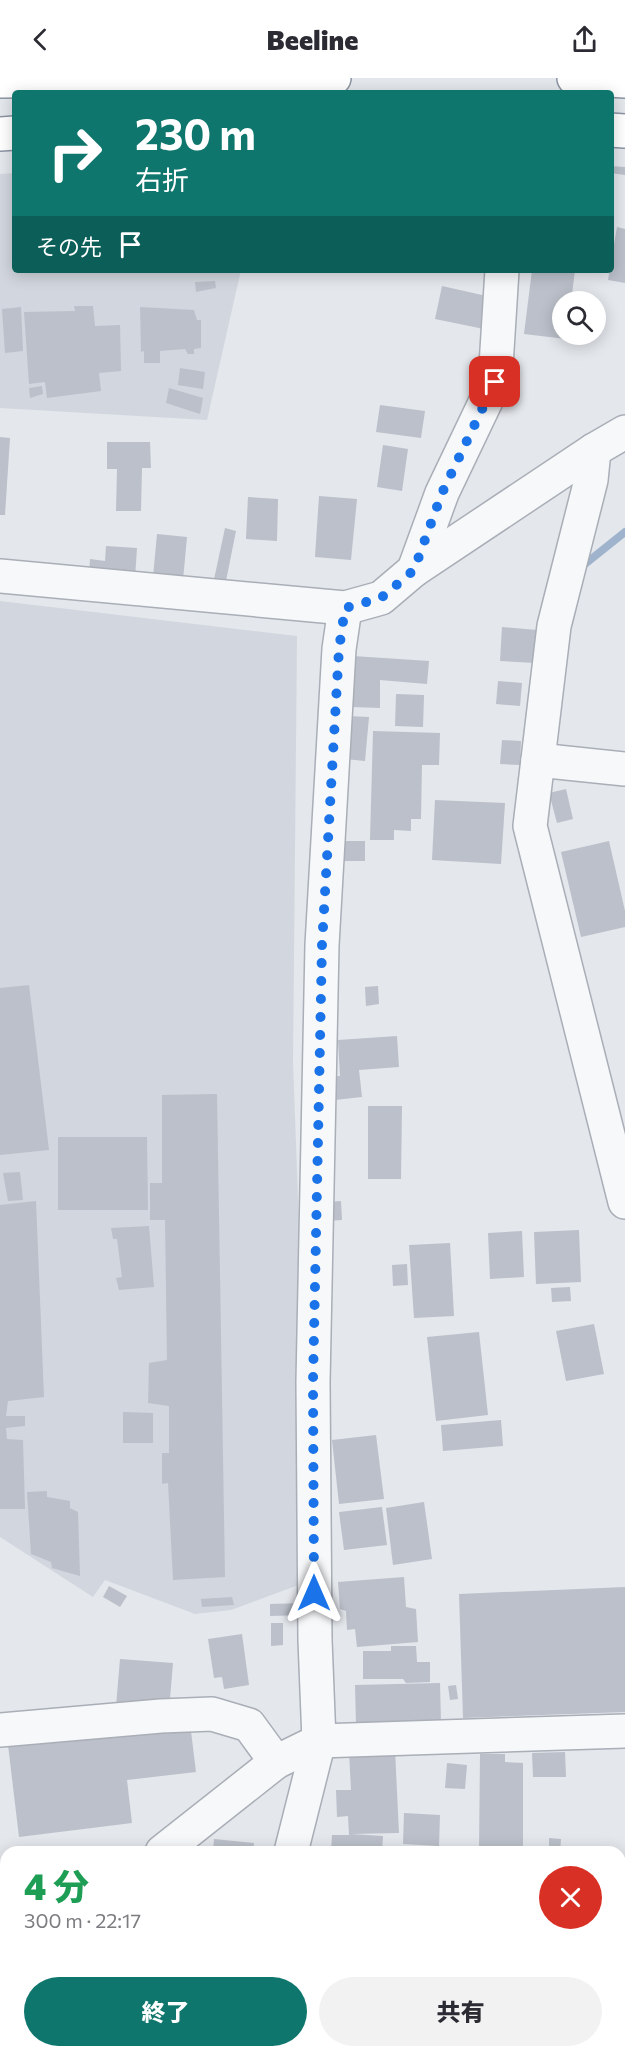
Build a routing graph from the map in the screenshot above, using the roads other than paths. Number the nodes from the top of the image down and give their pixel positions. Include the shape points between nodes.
1 (334, 78) edge
2 (574, 78) edge
3 (0, 81) edge
4 (625, 81) edge
5 (502, 273) edge
6 (625, 432) edge
7 (594, 450) junction
8 (414, 570) junction
9 (0, 576) edge
10 (345, 608) junction
11 (538, 760) junction
12 (625, 768) edge
13 (625, 1202) edge
14 (0, 1730) edge
15 (625, 1731) edge
16 (319, 1741) junction
17 (276, 1762) junction
18 (170, 1846) edge
19 (293, 1846) edge

1 - 3 highway
2 - 4 highway
5 - 8 street via 495,382 442,493
6 - 7 street
7 - 8 street
7 - 11 street via 591,480 554,626
8 - 10 street via 381,598
9 - 10 street
10 - 16 street via 339,649 321,957 313,1382
11 - 12 street
11 - 13 street via 530,826
14 - 17 street via 212,1714 249,1725
15 - 16 street
16 - 17 street
16 - 19 street
17 - 18 street

